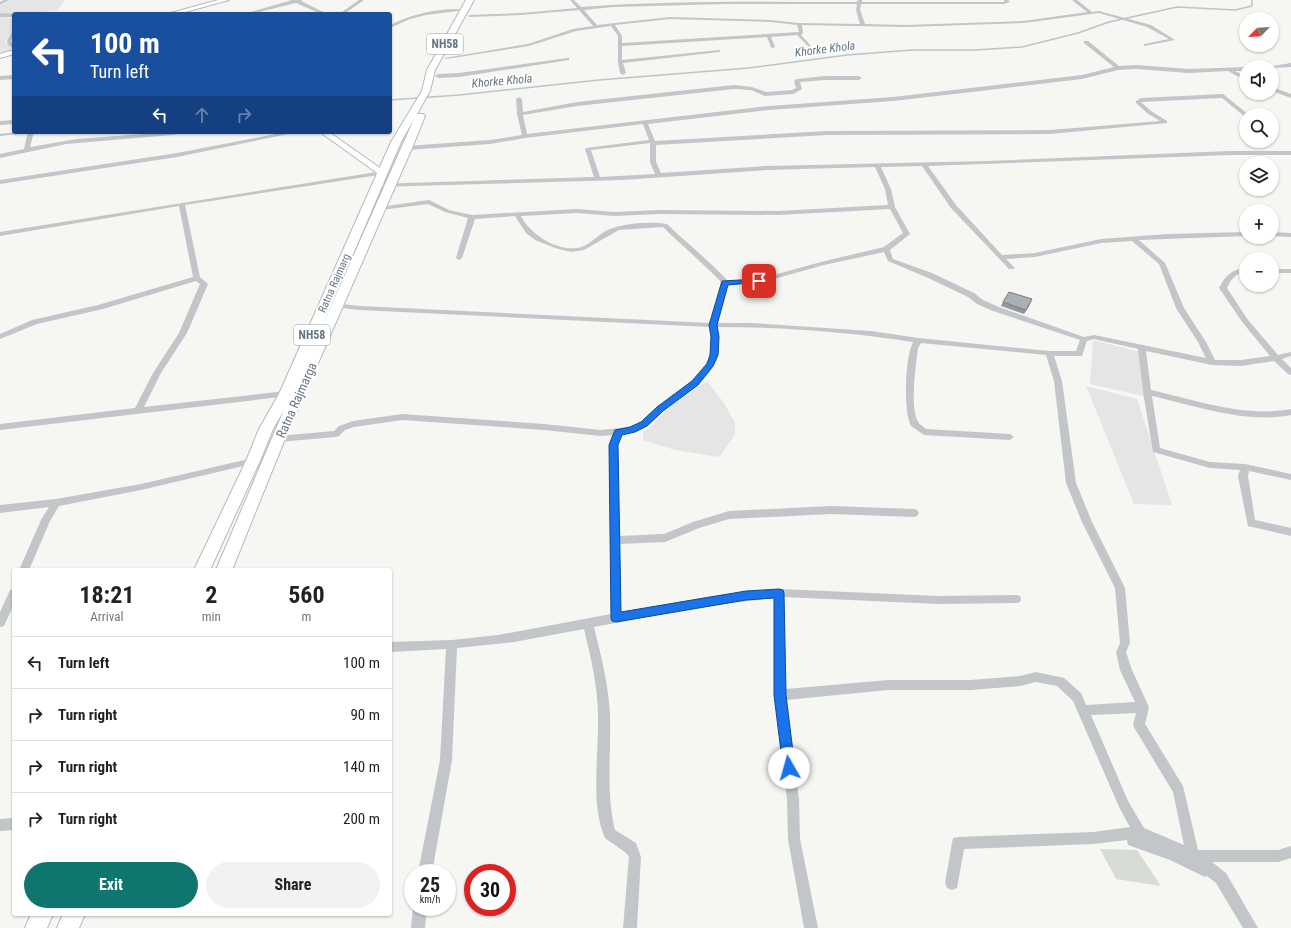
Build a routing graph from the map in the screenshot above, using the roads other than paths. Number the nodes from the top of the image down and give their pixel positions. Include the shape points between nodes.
1 (7, 0) edge
2 (225, 0) edge
3 (297, 0) edge
4 (362, 0) edge
5 (572, 0) edge
6 (1006, 0) edge
7 (1074, 0) edge
8 (859, 2) edge
9 (964, 2) edge
10 (474, 3) edge
11 (0, 4) edge
12 (579, 10) junction
13 (178, 12) edge
14 (253, 12) edge
15 (321, 12) edge
16 (344, 12) edge
17 (467, 13) junction
18 (1091, 13) junction
19 (0, 15) edge
20 (12, 15) edge
21 (612, 24) junction
22 (798, 24) junction
23 (863, 25) junction
24 (392, 26) edge
25 (595, 26) junction
26 (798, 34) junction
27 (12, 36) edge
28 (769, 36) junction
29 (1086, 42) dead end
30 (620, 45) junction
31 (1146, 45) dead end
32 (12, 46) edge
33 (809, 46) dead end
34 (772, 47) dead end
35 (719, 51) dead end
36 (12, 53) edge
37 (0, 56) edge
38 (446, 58) junction
39 (567, 59) dead end
40 (620, 62) junction
41 (1291, 65) edge
42 (1279, 66) edge
43 (1118, 68) junction
44 (1239, 69) edge
45 (1230, 70) junction
46 (623, 72) dead end
47 (1239, 75) edge
48 (438, 76) junction
49 (12, 77) edge
50 (0, 78) edge
51 (859, 78) dead end
52 (1279, 92) edge
53 (1291, 92) edge
54 (1283, 93) junction
55 (426, 94) junction
56 (1291, 96) edge
57 (519, 99) dead end
58 (788, 100) junction
59 (1239, 109) edge
60 (520, 114) junction
61 (12, 122) edge
62 (645, 122) junction
63 (0, 123) edge
64 (31, 134) edge
65 (167, 134) edge
66 (284, 134) edge
67 (328, 134) edge
68 (524, 136) junction
69 (653, 142) junction
70 (407, 148) junction
71 (27, 149) junction
72 (1291, 152) edge
73 (0, 156) edge
74 (924, 165) junction
75 (390, 166) junction
76 (877, 166) junction
77 (659, 175) junction
78 (597, 178) junction
79 (0, 182) edge
80 (383, 185) junction
81 (182, 204) junction
82 (892, 207) junction
83 (381, 208) junction
84 (517, 214) junction
85 (472, 217) junction
86 (0, 234) edge
87 (1239, 234) edge
88 (1279, 234) edge
89 (1291, 235) edge
90 (1134, 239) junction
91 (886, 249) junction
92 (1000, 257) junction
93 (459, 258) dead end
94 (1011, 268) dead end
95 (1239, 271) edge
96 (1279, 271) edge
97 (1291, 271) edge
98 (197, 278) junction
99 (725, 282) junction
100 (325, 304) junction
101 (338, 305) junction
102 (713, 325) junction
103 (0, 337) edge
104 (1084, 339) junction
105 (918, 340) junction
106 (1142, 347) junction
107 (1049, 353) junction
108 (1291, 354) edge
109 (1275, 358) junction
110 (1212, 362) junction
111 (1291, 372) edge
112 (1147, 392) junction
113 (286, 394) junction
114 (138, 410) junction
115 (1291, 412) edge
116 (0, 427) edge
117 (266, 429) junction
118 (618, 432) junction
119 (281, 434) junction
120 (1010, 437) dead end
121 (253, 461) junction
122 (1245, 467) junction
123 (1291, 477) edge
124 (56, 503) junction
125 (0, 509) edge
126 (914, 513) dead end
127 (1291, 532) edge
128 (616, 540) junction
129 (25, 568) edge
130 (203, 568) edge
131 (225, 568) edge
132 (779, 593) junction
133 (12, 597) edge
134 (1016, 599) dead end
135 (616, 618) junction
136 (0, 623) edge
137 (588, 623) junction
138 (452, 645) junction
139 (392, 647) edge
140 (780, 695) junction
141 (1143, 707) junction
142 (1083, 710) junction
143 (12, 824) edge
144 (0, 825) edge
145 (1140, 832) junction
146 (1291, 852) edge
147 (1193, 856) junction
148 (427, 864) edge
149 (1220, 878) junction
150 (952, 883) dead end
151 (41, 916) edge
152 (73, 916) edge
153 (419, 916) edge
154 (36, 928) edge
155 (68, 928) edge
156 (418, 928) edge
157 (630, 928) edge
158 (810, 928) edge
159 (1251, 928) edge

1 - 11 street
2 - 13 main road
3 - 14 street
3 - 15 street
4 - 16 street
5 - 12 street
6 - 9 street via 1007,3
7 - 18 street
8 - 9 street
8 - 12 street via 614,6
8 - 23 street via 858,10
10 - 17 main road, Ratna Rajmarg / NH58
12 - 17 street
12 - 25 street
17 - 24 street via 426,12 406,18
17 - 38 main road, Ratna Rajmarg / NH58
17 - 55 main road, Ratna Rajmarg / NH58 via 431,70
18 - 23 street via 1024,22 919,26
18 - 31 street via 1099,12 1136,22 1173,40
19 - 20 street
21 - 22 street via 670,18 764,20
21 - 25 street
21 - 30 street via 620,36
22 - 23 street
22 - 26 street via 801,33
25 - 38 street via 529,45
26 - 28 street
26 - 33 street
27 - 32 street via 9,40
28 - 30 street
28 - 34 street
29 - 43 street
30 - 40 street
35 - 40 street
36 - 37 main road
38 - 48 main road, Ratna Rajmarg / NH58
39 - 48 street
40 - 46 street
41 - 42 street
43 - 45 street
43 - 58 street via 1082,77 893,98
44 - 45 street
45 - 47 street
48 - 55 main road, Ratna Rajmarg / NH58
49 - 50 street
51 - 58 street via 797,81 799,89
52 - 54 street
53 - 54 street
54 - 56 street
55 - 70 main road, Ratna Rajmarga / NH58
55 - 75 main road, Ratna Rajmarg / NH58
57 - 60 street
58 - 60 street via 734,87 577,104
58 - 62 street
59 - 69 street via 1223,96 1141,100 1138,102 1165,122 1050,132 827,133
60 - 68 street
61 - 63 street
62 - 68 street
62 - 69 street
64 - 71 street
65 - 71 street via 86,140
66 - 79 street
67 - 75 main road
68 - 70 street via 490,142
69 - 77 street via 653,162
69 - 78 street via 588,149
70 - 75 main road, Ratna Rajmarga / NH58
71 - 73 street
72 - 74 street
74 - 76 street
74 - 92 street via 938,187 971,227
75 - 80 main road, Ratna Rajmarg / NH58
75 - 80 main road, Ratna Rajmarga / NH58
75 - 81 street
76 - 77 street via 766,168
76 - 82 street via 888,189
77 - 78 street
78 - 80 street
80 - 83 main road, Ratna Rajmarga / NH58
80 - 100 main road, Ratna Rajmarg / NH58
81 - 86 street
81 - 98 street
82 - 84 street via 778,213 614,214 577,211
82 - 91 street via 907,234
83 - 85 street via 429,202 448,212
83 - 101 main road, Ratna Rajmarga / NH58
84 - 85 street
84 - 99 street via 532,236 574,251 622,227 665,225
85 - 93 street
87 - 90 street
88 - 89 street
90 - 92 street via 1101,241 1035,255
90 - 110 street via 1162,263 1180,308
91 - 99 street via 759,281
91 - 104 street via 890,260 929,275 980,302
92 - 94 street
95 - 109 street via 1226,280 1223,288 1256,336
96 - 97 street
98 - 103 street via 100,307 35,322
98 - 114 street via 204,284 183,333
99 - 102 street
100 - 101 street
100 - 113 main road, Ratna Rajmarg / NH58
101 - 102 street
101 - 119 main road, Ratna Rajmarga / NH58
102 - 105 street via 871,333
102 - 118 street via 714,355 695,383 644,424 632,430
104 - 106 street via 1094,337
104 - 107 street via 1080,354
105 - 107 street
105 - 120 street via 914,348 910,389 914,424 924,432
106 - 110 street
106 - 112 street
107 - 141 street via 1058,382 1071,483 1120,588 1125,643 1121,652 1126,670
108 - 109 street
109 - 110 street
109 - 111 street
112 - 115 street via 1244,414 1276,415
112 - 122 street via 1156,450 1210,465
113 - 114 street
113 - 117 main road, Ratna Rajmarg / NH58
114 - 116 street
117 - 119 main road
117 - 121 main road, Ratna Rajmarg / NH58
118 - 119 street via 601,433 402,417 353,424 342,428 336,434 312,437
118 - 128 street via 613,445
119 - 131 main road, Ratna Rajmarga / NH58
121 - 124 street via 141,487
121 - 130 main road, Ratna Rajmarg / NH58
122 - 123 street
122 - 127 street via 1243,476 1252,523
124 - 125 street
124 - 129 street
126 - 128 street via 831,510 729,515 665,538
128 - 135 street
132 - 134 street via 939,600
132 - 135 street via 746,595
132 - 140 street
133 - 136 street
135 - 137 street
137 - 138 street via 514,637
137 - 157 street via 604,714 605,815 609,834 631,848 635,857
138 - 139 street
138 - 148 street via 446,760
140 - 142 street via 888,685 970,685 1020,681 1036,677 1060,682 1076,697
140 - 158 street via 793,799 794,840
141 - 142 street
141 - 147 street via 1139,725 1179,790
142 - 145 street via 1124,805
143 - 144 street
145 - 147 street
145 - 149 street via 1133,840 1173,854
145 - 150 street via 1094,838 958,843
146 - 147 street via 1278,856
147 - 149 street
149 - 159 street
151 - 154 main road
152 - 155 main road
153 - 156 street

